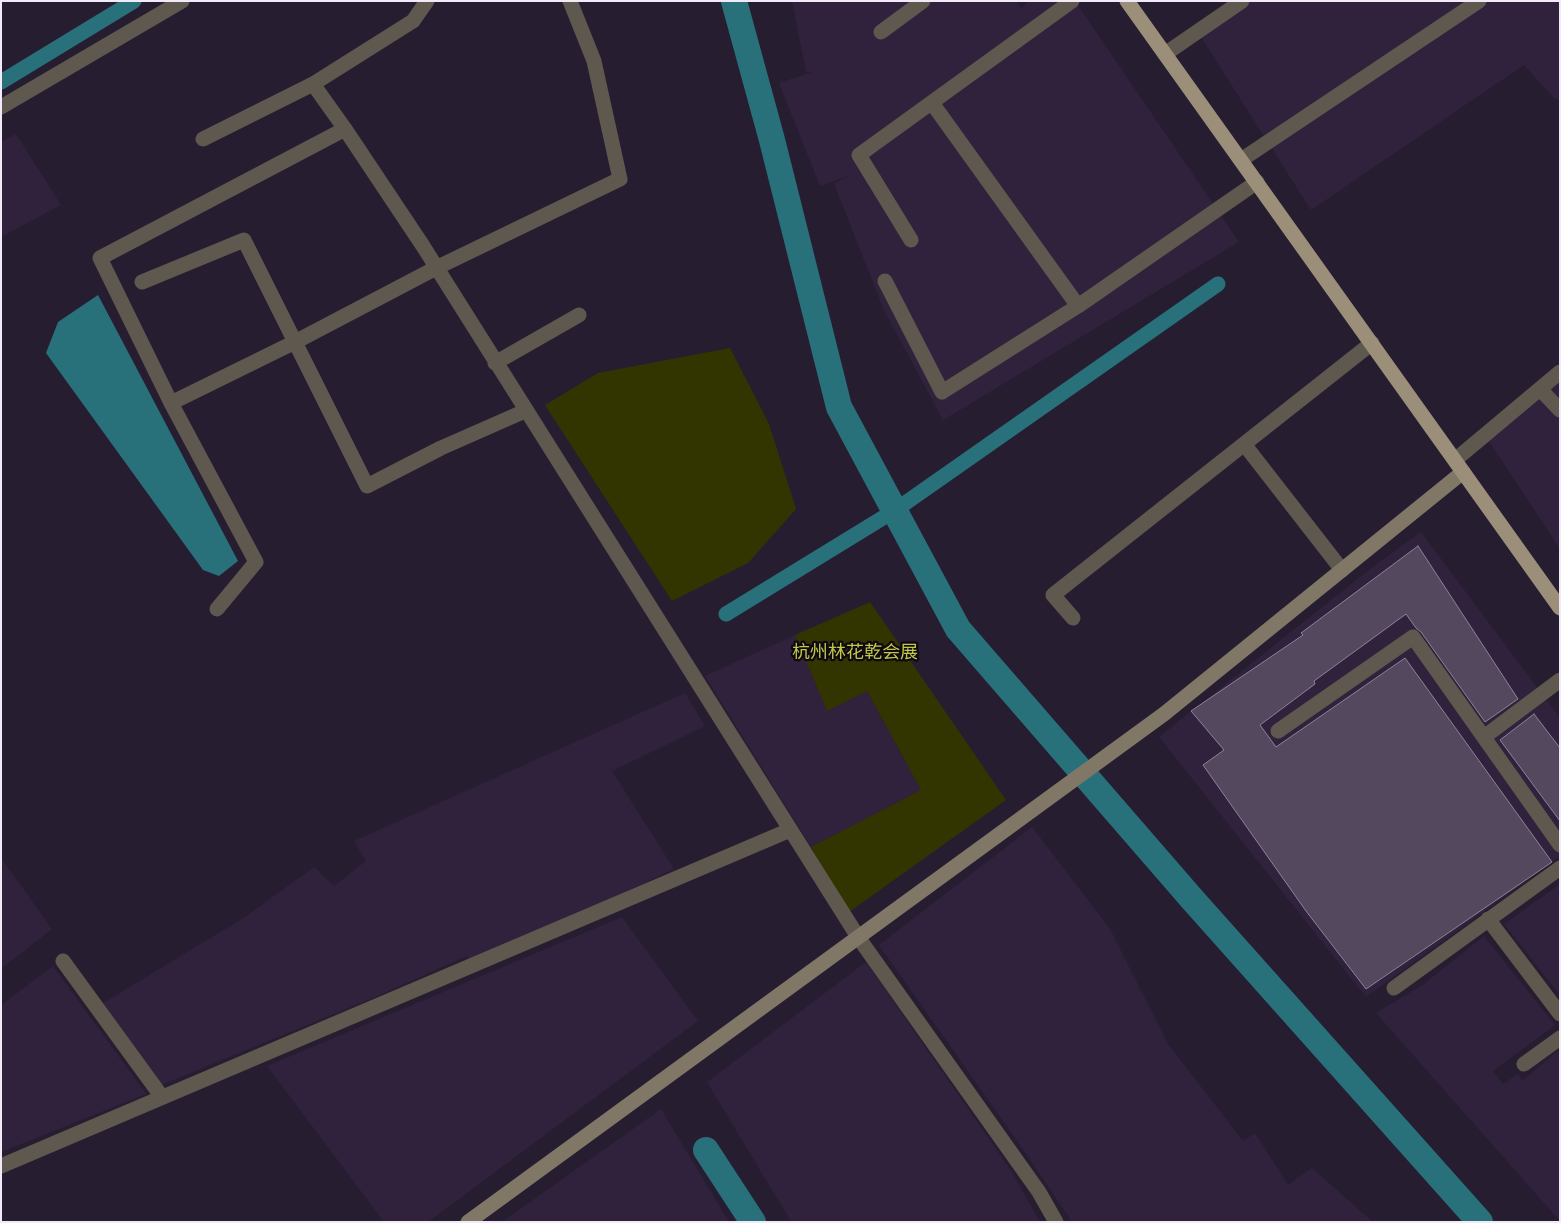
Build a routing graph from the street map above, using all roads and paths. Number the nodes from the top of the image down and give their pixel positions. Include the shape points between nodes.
1 (182, 1) edge
2 (427, 1) edge
3 (570, 1) edge
4 (923, 1) edge
5 (1072, 1) edge
6 (1127, 1) edge
7 (1242, 1) edge
8 (1470, 4) edge
9 (880, 32) dead end
10 (1165, 54) junction
11 (312, 84) junction
12 (932, 102) junction
13 (1, 107) edge
14 (345, 129) junction
15 (203, 139) dead end
16 (1241, 160) junction
17 (1257, 182) junction
18 (911, 240) dead end
19 (436, 268) junction
20 (885, 281) dead end
21 (142, 282) dead end
22 (1078, 306) junction
23 (579, 315) dead end
24 (295, 342) junction
25 (1372, 343) junction
26 (495, 362) junction
27 (1560, 372) edge
28 (1540, 389) junction
29 (171, 403) junction
30 (1560, 410) edge
31 (525, 411) junction
32 (1244, 444) junction
33 (1459, 466) junction
34 (1342, 570) junction
35 (1560, 608) edge
36 (217, 610) dead end
37 (1073, 618) dead end
38 (1560, 680) edge
39 (1278, 731) dead end
40 (1484, 737) junction
41 (790, 830) junction
42 (1560, 845) edge
43 (1560, 868) edge
44 (1488, 919) junction
45 (858, 937) junction
46 (63, 961) dead end
47 (1394, 988) dead end
48 (1560, 1014) edge
49 (1560, 1038) edge
50 (1524, 1064) dead end
51 (162, 1097) junction
52 (1, 1166) edge
53 (468, 1222) edge
54 (1056, 1222) edge

1 - 13 street
2 - 11 street via 413,21
3 - 19 street via 594,61 620,178
4 - 9 street
5 - 12 street
6 - 10 main road
7 - 10 street
8 - 16 street
10 - 16 main road
11 - 14 street
11 - 15 street
12 - 18 street via 859,155
12 - 22 street
14 - 19 street
14 - 29 street via 100,258
16 - 17 main road
17 - 22 street
17 - 25 main road
19 - 24 street
19 - 26 street
20 - 22 street via 942,392
21 - 24 street via 244,240
23 - 26 street
24 - 29 street
24 - 31 street via 367,486 441,448
25 - 32 street
25 - 33 main road
26 - 31 street
27 - 28 street
28 - 30 street
28 - 33 street
29 - 36 street via 256,562
31 - 41 street
32 - 34 street
32 - 37 street via 1053,595
33 - 34 street
33 - 35 main road
34 - 45 street via 1164,714
38 - 40 street
39 - 40 street via 1413,637
40 - 42 street
41 - 45 street
41 - 51 street
43 - 44 street
44 - 47 street
44 - 48 street
45 - 53 street
45 - 54 street via 1039,1192
46 - 51 street
49 - 50 street
51 - 52 street

